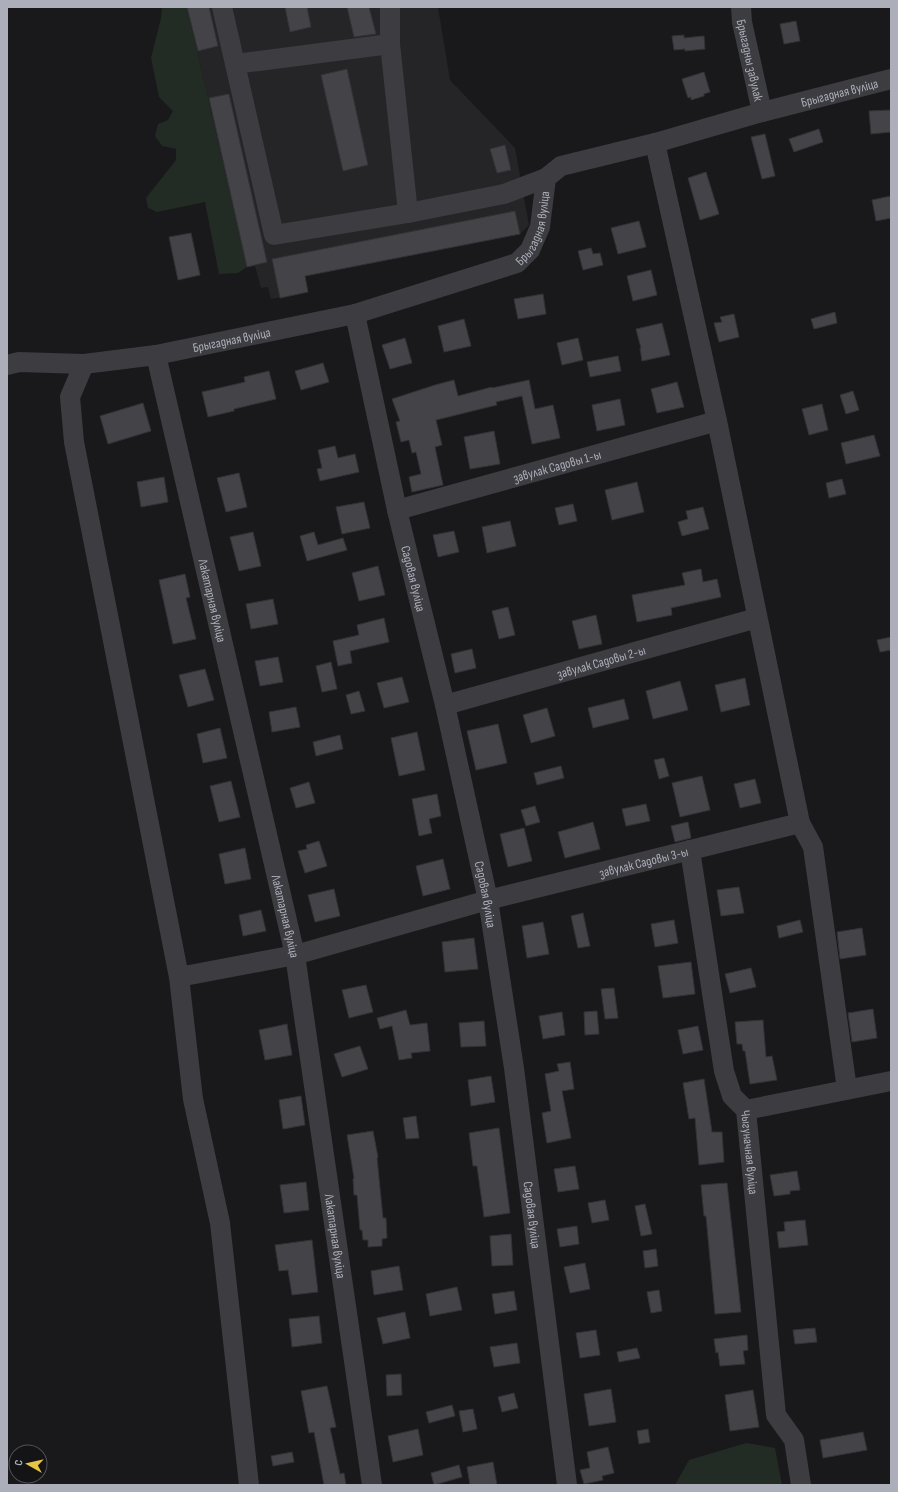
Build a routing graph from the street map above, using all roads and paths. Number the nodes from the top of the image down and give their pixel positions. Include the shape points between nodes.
1 (222, 7) edge
2 (390, 7) edge
3 (741, 7) edge
4 (390, 44) junction
5 (235, 64) junction
6 (891, 79) edge
7 (762, 112) junction
8 (655, 142) junction
9 (546, 178) junction
10 (408, 213) junction
11 (355, 314) junction
12 (156, 355) junction
13 (84, 364) junction
14 (7, 365) edge
15 (717, 421) junction
16 (397, 510) junction
17 (757, 618) junction
18 (445, 704) junction
19 (800, 823) junction
20 (690, 850) junction
21 (488, 900) junction
22 (295, 956) junction
23 (179, 977) junction
24 (891, 1081) edge
25 (847, 1089) junction
26 (746, 1110) junction
27 (250, 1485) edge
28 (372, 1485) edge
29 (567, 1485) edge
30 (801, 1485) edge

1 - 5 street
2 - 4 street
3 - 7 street, Брыгадны завулак
4 - 5 street
4 - 10 street
5 - 10 street via 274,235
6 - 7 street, Брыгадная вуліца
7 - 8 street, Брыгадная вуліца
8 - 9 street, Брыгадная вуліца via 562,166
8 - 15 street
9 - 10 street via 504,194
9 - 11 street, Брыгадная вуліца via 540,227 530,250 517,263
11 - 12 street, Брыгадная вуліца
11 - 16 street, Садовая вуліца
12 - 13 street, Брыгадная вуліца
12 - 22 street, Лакатарная вуліца
13 - 14 street, Брыгадная вуліца via 19,362
13 - 23 street via 70,397 74,442
15 - 16 street, завулак Садовы 1-ы
15 - 17 street
16 - 18 street, Садовая вуліца
17 - 18 street, завулак Садовы 2-ы
17 - 19 street
18 - 21 street, Садовая вуліца
19 - 20 street, завулак Садовы 3-ы
19 - 25 street via 813,847
20 - 21 street, завулак Садовы 3-ы
20 - 26 street, Чыгуначная вуліца via 724,1072 732,1096
21 - 22 street, завулак Садовы 3-ы
21 - 29 street, Садовая вуліца via 514,1068
22 - 23 street, завулак Садовы 3-ы
22 - 28 street, Лакатарная вуліца
23 - 27 street via 194,1099 220,1223
24 - 25 street
25 - 26 street
26 - 30 street, Чыгуначная вуліца via 776,1415 794,1440

